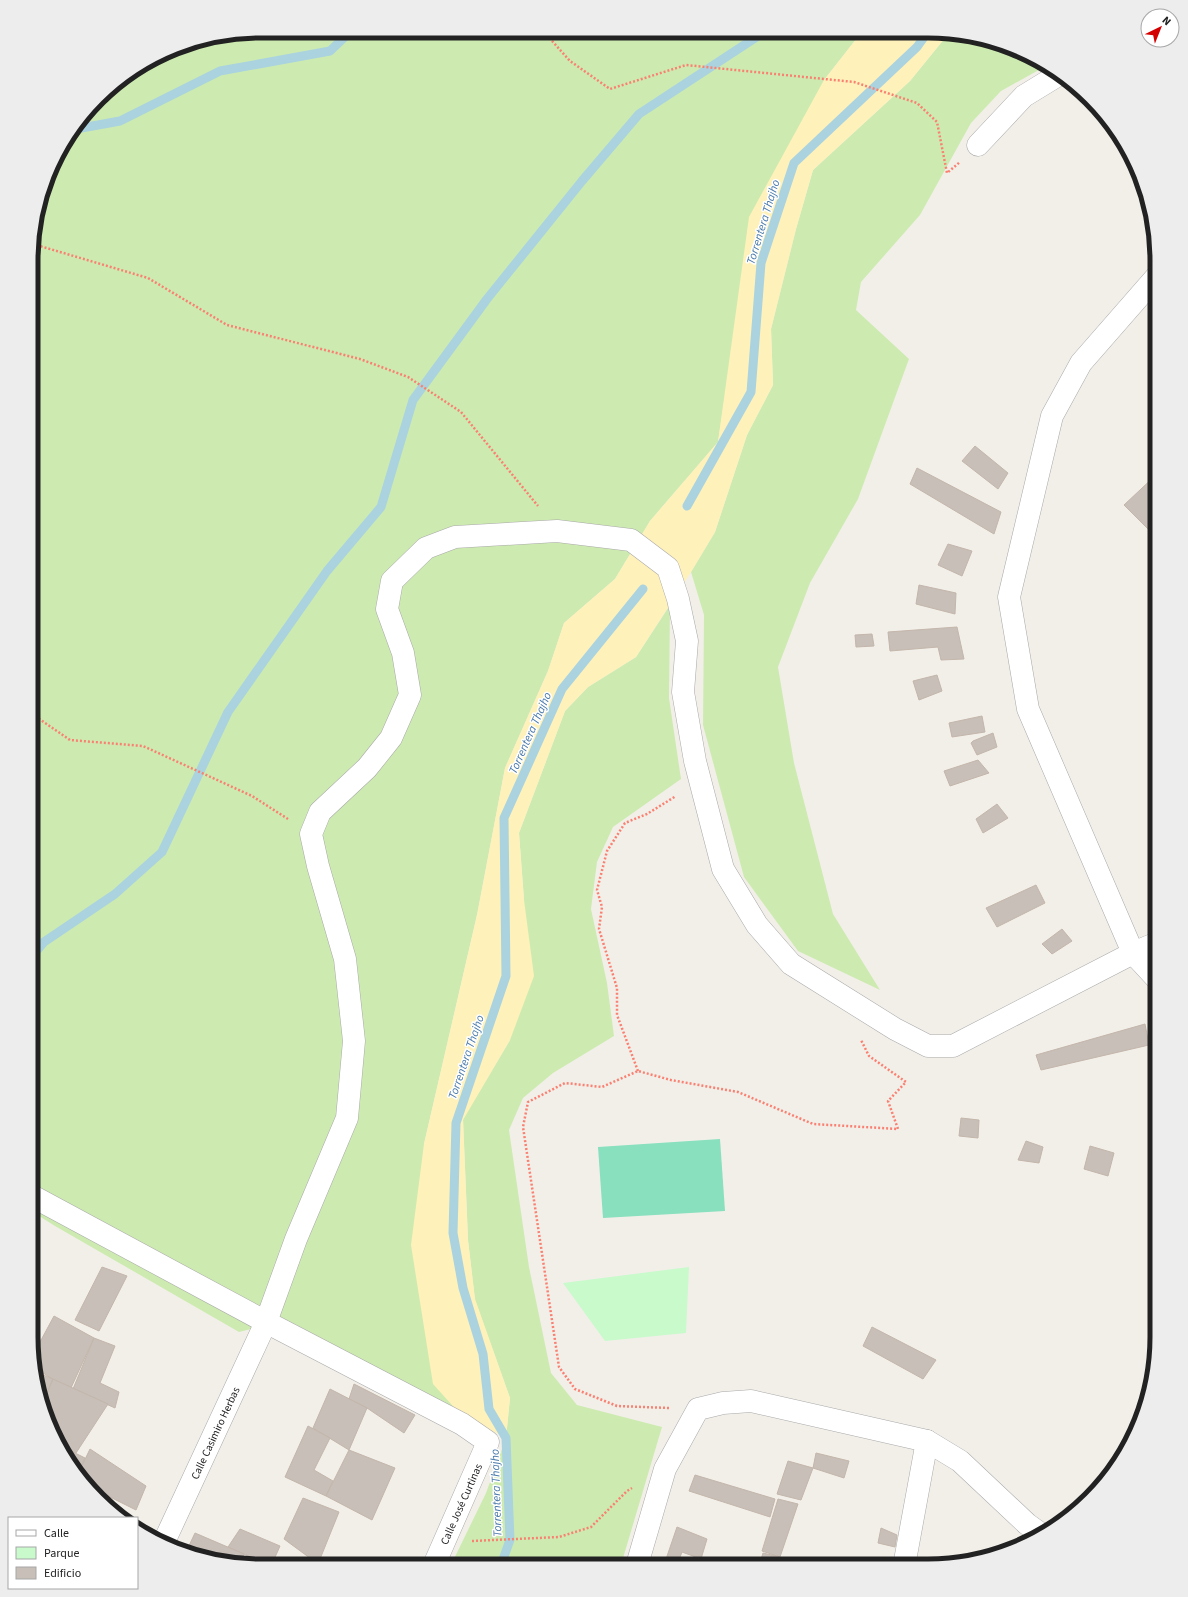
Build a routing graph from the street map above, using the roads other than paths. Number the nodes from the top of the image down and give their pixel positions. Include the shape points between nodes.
1 (1054, 77) edge
2 (978, 145) road end
3 (1150, 284) edge
4 (1150, 946) edge
5 (1133, 953) junction
6 (1150, 972) edge
7 (38, 1199) edge
8 (266, 1322) junction
9 (927, 1441) junction
10 (1036, 1531) edge
11 (166, 1538) edge
12 (437, 1559) edge
13 (639, 1559) edge
14 (905, 1559) edge

1 - 2 street via 1024,96
3 - 5 street via 1081,363 1052,416 1009,597 1028,710
4 - 5 street
5 - 6 street
5 - 8 street, Calle Casimiro Herbas via 953,1046 928,1046 894,1030 791,964 757,924 723,869 694,762 683,692 687,640 668,568 631,540 557,531 455,537 426,548 392,581 387,609 403,654 410,695 391,738 366,768 320,812 311,834 345,959 354,1041 347,1118 296,1238
7 - 8 street
8 - 11 street, Calle Casimiro Herbas
8 - 12 street, Calle José Curtinas via 462,1424 488,1442
9 - 10 street via 960,1461
9 - 13 street via 751,1401 723,1403 698,1409 665,1469
9 - 14 street

